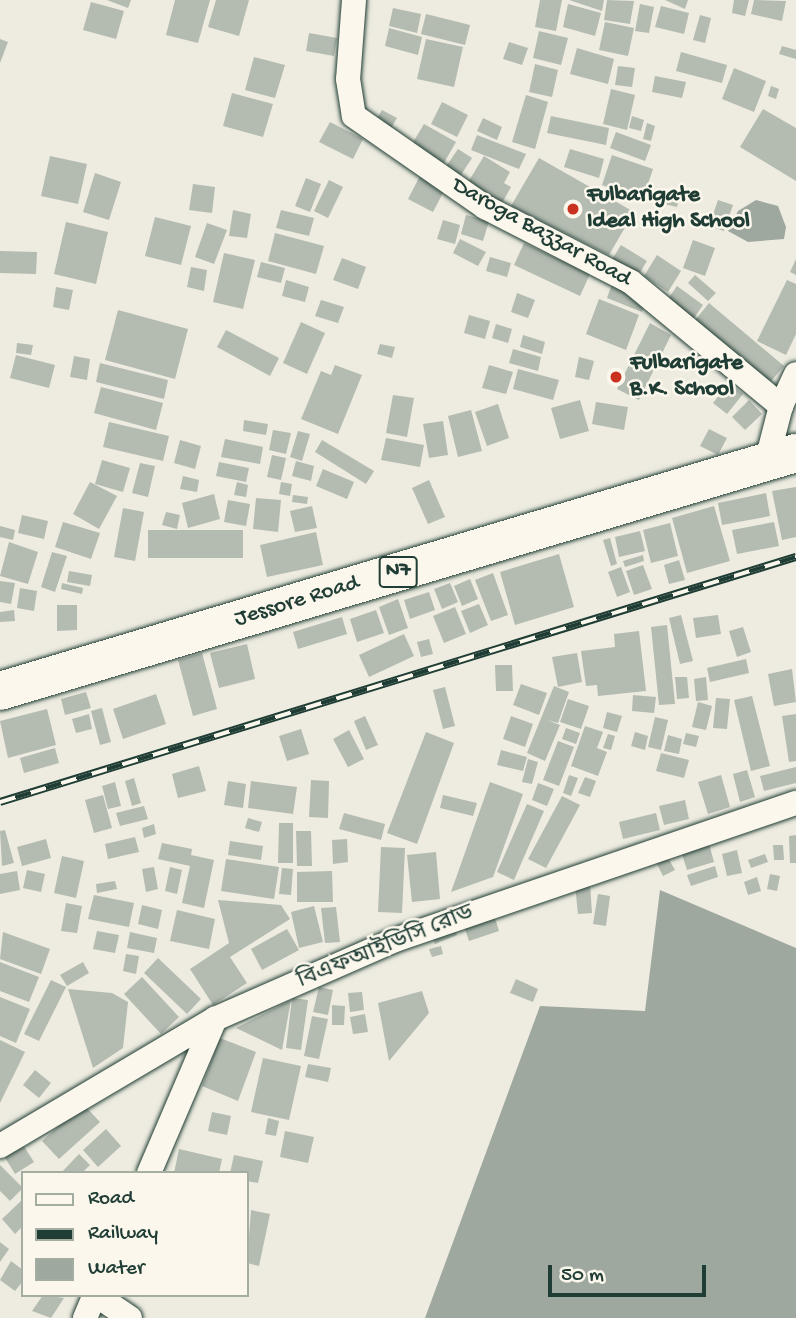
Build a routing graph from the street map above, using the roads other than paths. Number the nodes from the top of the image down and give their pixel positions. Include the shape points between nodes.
1 (354, 0) edge
2 (796, 374) edge
3 (781, 406) junction
4 (782, 456) edge
5 (0, 691) edge
6 (796, 803) edge
7 (215, 1019) junction
8 (0, 1146) edge
9 (150, 1171) edge
10 (95, 1297) edge
11 (99, 1297) edge
12 (85, 1318) edge
13 (130, 1318) edge

1 - 3 street, Daroga Bazzar Road via 348,79 354,116 485,207 631,282
2 - 3 street
3 - 4 street
4 - 5 highway, Jessore Road / N7
6 - 7 street, বিএফআইডিসি রোড via 395,940
7 - 8 street, বিএফআইডিসি রোড
7 - 9 street
10 - 12 street
11 - 13 street

